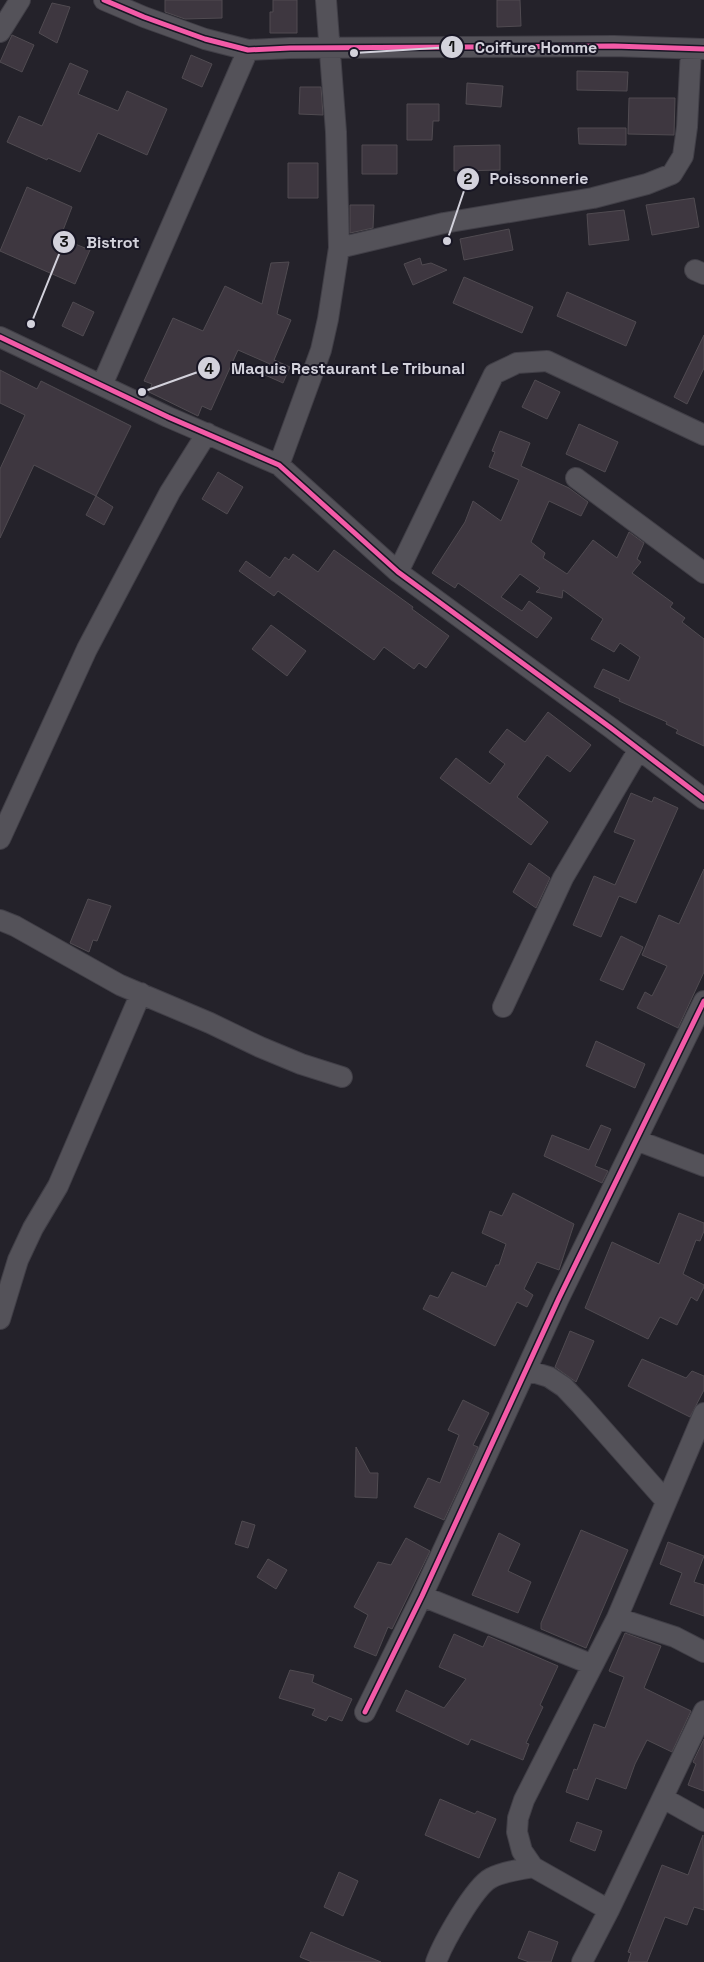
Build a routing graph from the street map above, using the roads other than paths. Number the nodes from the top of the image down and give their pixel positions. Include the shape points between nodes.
1 (20, 0) edge
2 (104, 0) edge
3 (326, 0) edge
4 (0, 32) edge
5 (330, 48) junction
6 (697, 49) edge
7 (248, 50) junction
8 (339, 248) junction
9 (0, 337) edge
10 (102, 385) junction
11 (207, 433) junction
12 (704, 435) edge
13 (279, 465) junction
14 (576, 478) dead end
15 (398, 572) junction
16 (704, 573) edge
17 (639, 749) junction
18 (704, 799) edge
19 (0, 839) edge
20 (0, 920) edge
21 (141, 993) junction
22 (704, 1001) edge
23 (503, 1007) dead end
24 (342, 1077) dead end
25 (636, 1140) junction
26 (704, 1166) edge
27 (5, 1288) edge
28 (0, 1319) edge
29 (526, 1370) junction
30 (704, 1413) edge
31 (666, 1501) junction
32 (422, 1596) junction
33 (617, 1618) junction
34 (704, 1652) edge
35 (593, 1665) junction
36 (704, 1711) edge
37 (365, 1712) dead end
38 (664, 1798) junction
39 (704, 1821) edge
40 (533, 1867) junction
41 (609, 1910) junction
42 (436, 1962) edge
43 (582, 1962) edge

1 - 4 street
2 - 7 street via 205,39
3 - 5 street
5 - 6 street via 614,46
5 - 7 street
5 - 8 street
6 - 8 street via 683,156 672,174 593,198 444,223
7 - 10 street
8 - 13 street via 321,350
9 - 10 street
10 - 11 street
11 - 13 street
11 - 19 street via 170,492 87,649
12 - 15 street via 547,362 518,363 494,374
13 - 15 street
14 - 16 street
15 - 17 street
17 - 18 street
17 - 23 street via 563,878
20 - 21 street via 120,985
21 - 24 street via 260,1047
21 - 27 street via 58,1186 33,1228
22 - 25 street
25 - 26 street
25 - 29 street
27 - 28 street
29 - 31 street via 549,1377 564,1387
29 - 32 street
30 - 31 street
31 - 33 street
32 - 35 street
32 - 37 street
33 - 34 street via 675,1637
33 - 35 street
35 - 40 street via 524,1800 518,1818 517,1832 522,1851
36 - 38 street
38 - 39 street
38 - 41 street
40 - 41 street
40 - 42 street via 505,1872 490,1879 475,1894
41 - 43 street

